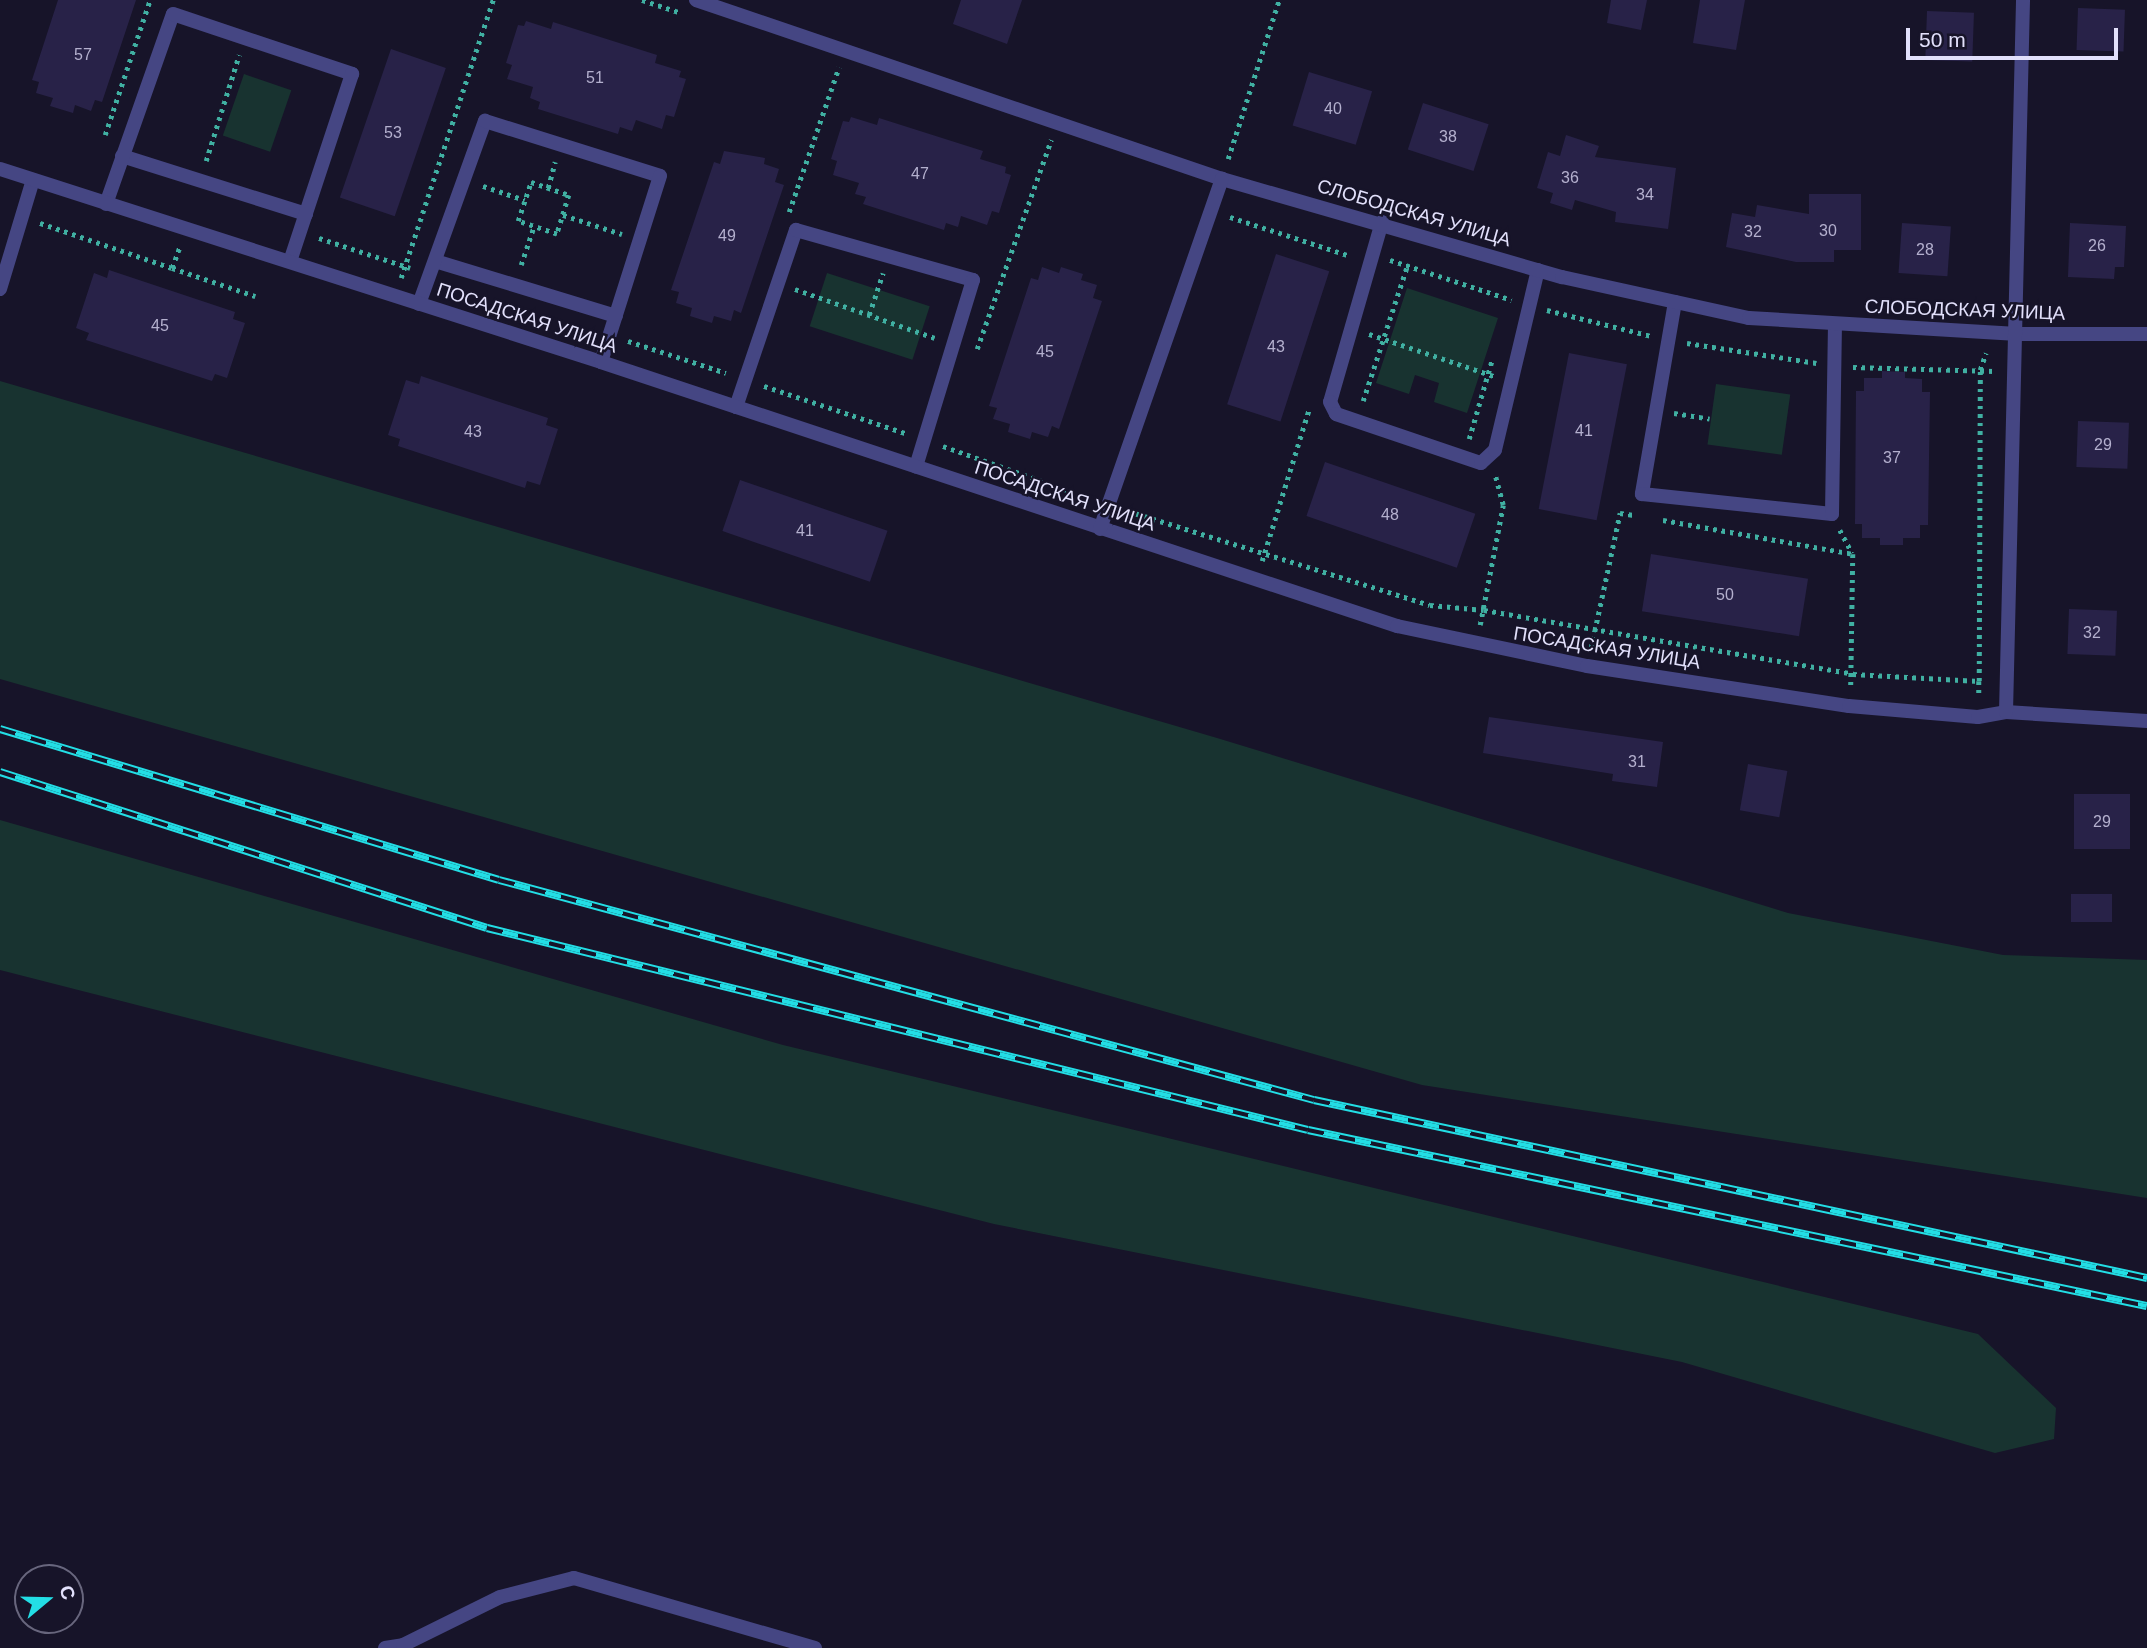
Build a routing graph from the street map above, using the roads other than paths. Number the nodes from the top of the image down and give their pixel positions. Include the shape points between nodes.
1 (696, 0) edge
2 (2023, 0) edge
3 (122, 156) junction
4 (0, 169) edge
5 (1222, 179) junction
6 (33, 180) junction
7 (106, 204) junction
8 (306, 214) junction
9 (1382, 222) junction
10 (290, 261) junction
11 (435, 261) junction
12 (1538, 270) junction
13 (0, 289) edge
14 (1675, 302) junction
15 (419, 304) junction
16 (616, 316) junction
17 (1836, 324) junction
18 (2018, 334) junction
19 (2147, 334) edge
20 (601, 362) junction
21 (736, 407) junction
22 (916, 467) junction
23 (1100, 528) junction
24 (2006, 712) junction
25 (2147, 721) edge
26 (385, 1648) edge
27 (815, 1648) edge

1 - 5 street, СЛОБОДСКАЯ УЛИЦА
2 - 18 street
3 - 7 street
3 - 8 street
3 - 8 street via 173,14 352,74
4 - 6 street, ПОСАДСКАЯ УЛИЦА
5 - 9 street, СЛОБОДСКАЯ УЛИЦА
5 - 23 street
6 - 7 street, ПОСАДСКАЯ УЛИЦА
6 - 13 street
7 - 10 street, ПОСАДСКАЯ УЛИЦА
8 - 10 street
9 - 12 street, СЛОБОДСКАЯ УЛИЦА
9 - 12 street via 1331,402 1336,414 1481,463 1490,459
10 - 15 street, ПОСАДСКАЯ УЛИЦА
11 - 15 street
11 - 16 street
11 - 16 street via 485,121 660,176
12 - 14 street, СЛОБОДСКАЯ УЛИЦА
14 - 17 street, СЛОБОДСКАЯ УЛИЦА via 1749,318
14 - 17 street via 1642,494 1832,514
15 - 20 street, ПОСАДСКАЯ УЛИЦА
16 - 20 street
17 - 18 street, СЛОБОДСКАЯ УЛИЦА
18 - 19 street, СЛОБОДСКАЯ УЛИЦА
18 - 24 street
20 - 21 street, ПОСАДСКАЯ УЛИЦА
21 - 22 street, ПОСАДСКАЯ УЛИЦА
21 - 22 street via 796,230 973,280
22 - 23 street, ПОСАДСКАЯ УЛИЦА
23 - 24 street, ПОСАДСКАЯ УЛИЦА via 1397,626 1474,646 1849,706 1978,717
24 - 25 street, ПОСАДСКАЯ УЛИЦА
26 - 27 street via 403,1645 500,1597 574,1578

